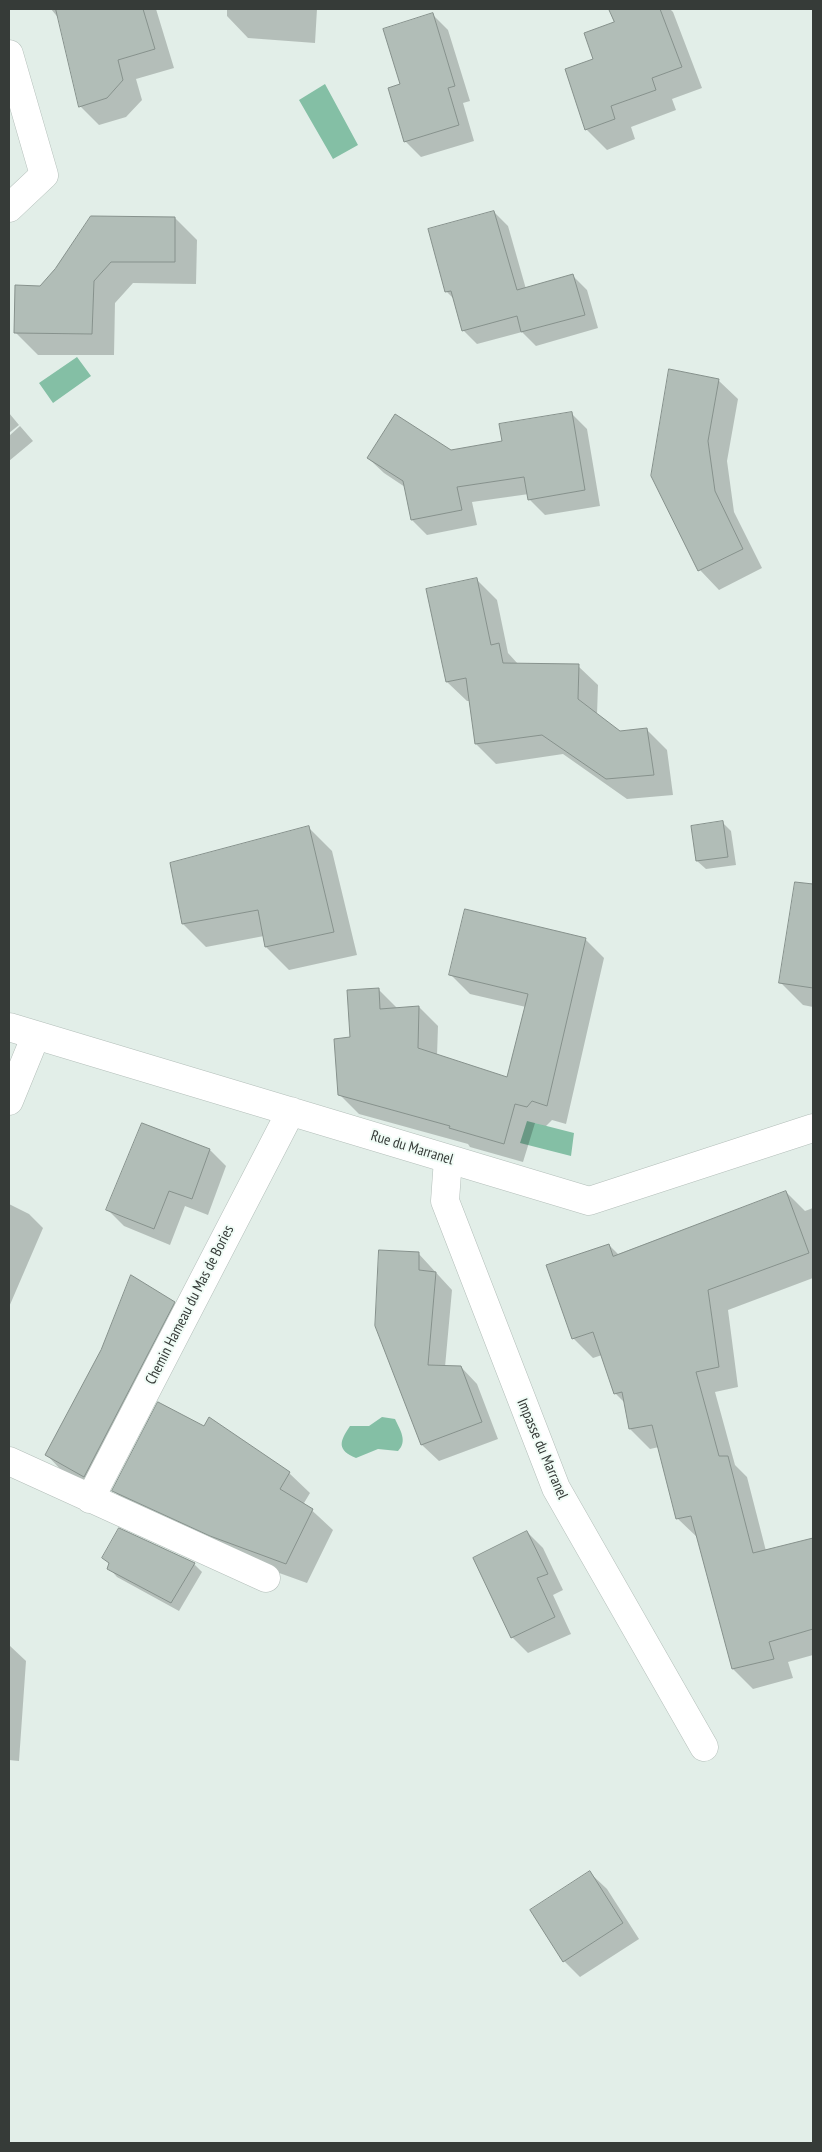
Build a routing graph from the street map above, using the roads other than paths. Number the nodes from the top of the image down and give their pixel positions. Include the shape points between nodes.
1 (9, 54) edge
2 (9, 208) edge
3 (9, 1027) edge
4 (36, 1035) junction
5 (9, 1100) edge
6 (291, 1111) junction
7 (813, 1128) edge
8 (448, 1159) junction
9 (9, 1461) edge
10 (90, 1499) junction
11 (266, 1578) dead end
12 (704, 1747) dead end

1 - 2 street via 44,175
3 - 4 street, Rue du Marranel
4 - 5 street
4 - 6 street, Rue du Marranel
6 - 8 street, Rue du Marranel
6 - 10 street, Chemin Hameau du Mas de Bories
7 - 8 street, Rue du Marranel via 589,1201
8 - 12 street, Impasse du Marranel via 445,1201 556,1488
9 - 10 street
10 - 11 street

